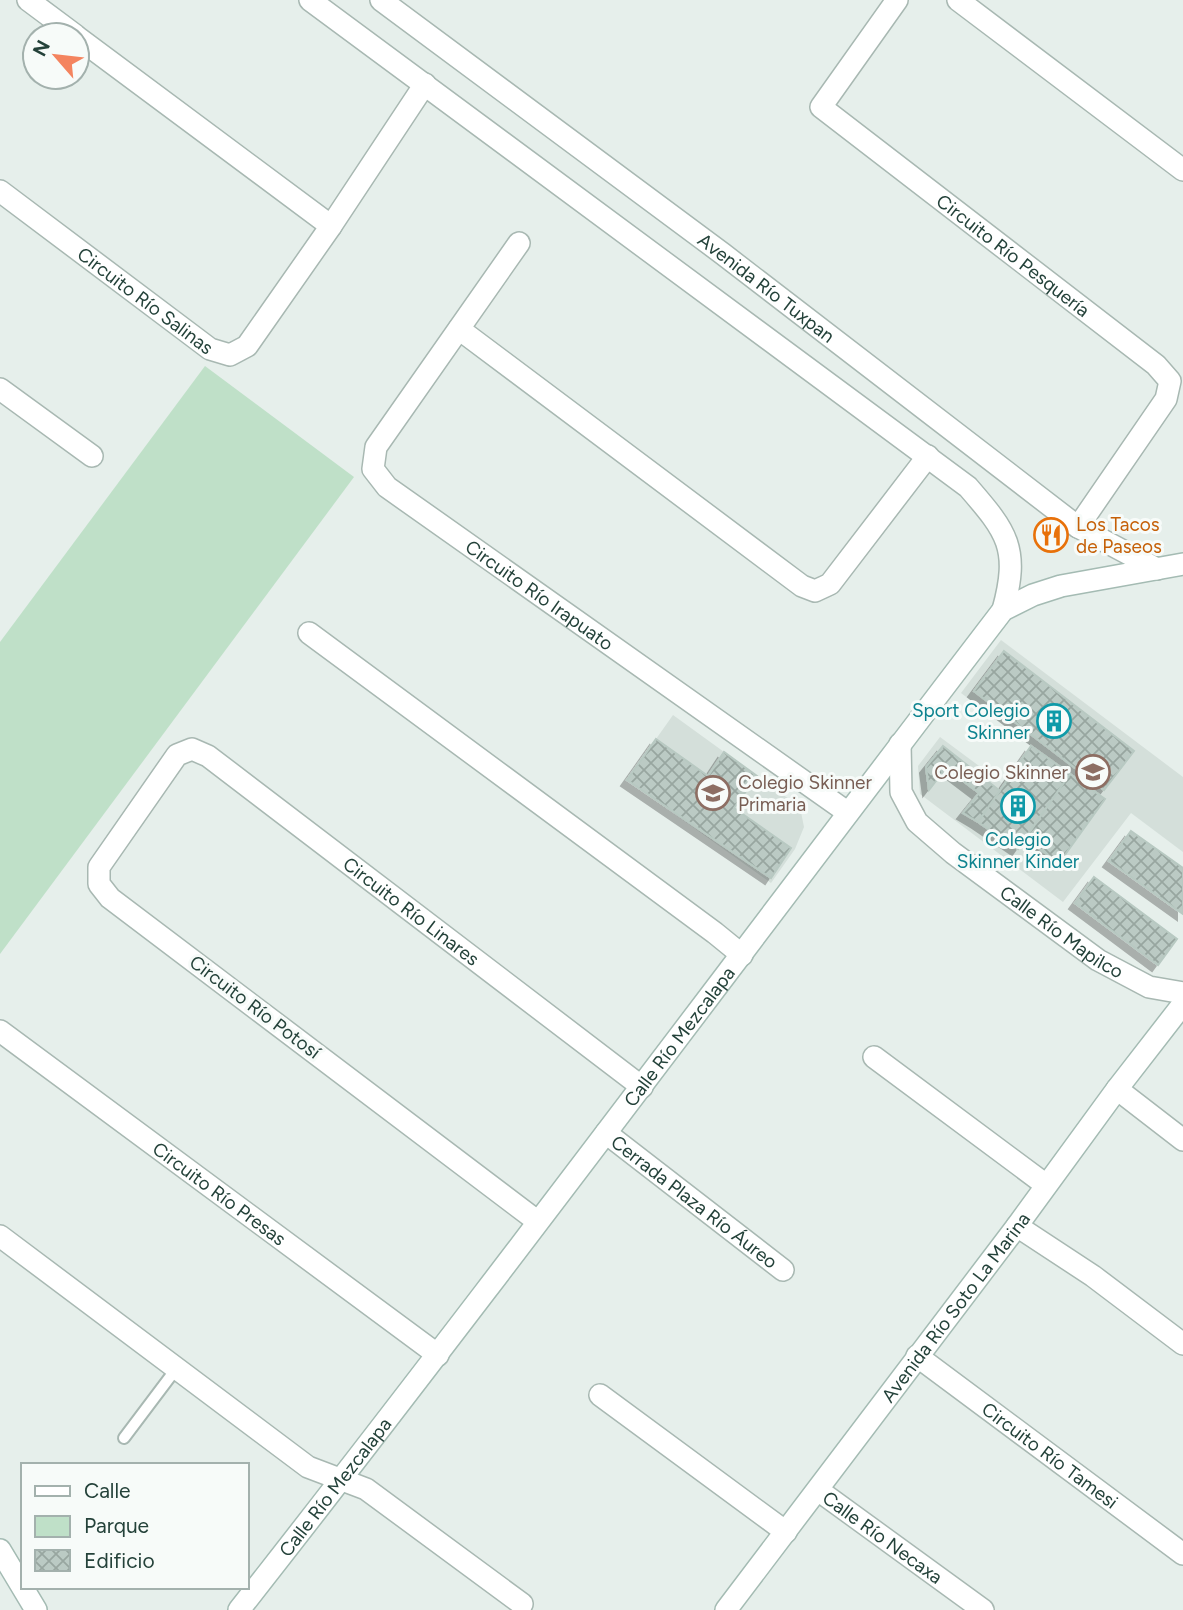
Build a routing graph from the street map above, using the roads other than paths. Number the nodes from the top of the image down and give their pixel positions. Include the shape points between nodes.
1 (28, 0) edge
2 (310, 0) edge
3 (382, 0) edge
4 (897, 0) edge
5 (958, 0) edge
6 (56, 21) edge
7 (91, 47) edge
8 (425, 84) junction
9 (1183, 170) edge
10 (0, 191) edge
11 (331, 226) junction
12 (519, 243) dead end
13 (459, 329) junction
14 (0, 389) edge
15 (92, 456) dead end
16 (928, 456) junction
17 (1078, 527) junction
18 (1183, 564) edge
19 (1157, 569) junction
20 (1003, 610) junction
21 (309, 633) dead end
22 (900, 744) junction
23 (177, 755) joint
24 (847, 812) junction
25 (742, 955) junction
26 (1183, 993) edge
27 (1183, 1004) edge
28 (0, 1031) edge
29 (874, 1057) dead end
30 (642, 1087) junction
31 (1116, 1089) junction
32 (606, 1133) junction
33 (1183, 1140) edge
34 (1046, 1185) junction
35 (537, 1221) junction
36 (1017, 1226) junction
37 (0, 1236) edge
38 (783, 1270) dead end
39 (1183, 1344) edge
40 (438, 1355) junction
41 (917, 1356) junction
42 (176, 1369) junction
43 (600, 1395) dead end
44 (124, 1438) dead end
45 (342, 1480) junction
46 (818, 1490) junction
47 (786, 1532) junction
48 (0, 1550) edge
49 (1183, 1554) edge
50 (21, 1585) edge
51 (23, 1589) edge
52 (522, 1604) dead end
53 (36, 1610) edge
54 (239, 1610) edge
55 (726, 1610) edge
56 (983, 1610) edge

1 - 6 street
2 - 8 street, Avenida Río Tuxpan
3 - 17 street, Avenida Río Tuxpan
4 - 17 street, Circuito Río Pesquería via 821,107 1156,365 1170,381 1166,399
5 - 9 street
7 - 11 street
8 - 11 street, Circuito Río Salinas
8 - 16 street, Avenida Río Tuxpan
10 - 11 street, Circuito Río Salinas via 210,349 230,355 247,346
12 - 13 street, Circuito Río Irapuato
13 - 16 street via 802,586 815,591 830,584
13 - 24 street, Circuito Río Irapuato via 376,447 373,469 387,487
14 - 15 street
16 - 20 street, Avenida Río Tuxpan via 968,487 999,523 1010,553 1011,579
17 - 19 street, Avenida Río Tuxpan
18 - 19 street, Calle Río Mezcalapa
19 - 20 street, Calle Río Mezcalapa via 1061,586
20 - 22 street, Calle Río Mezcalapa
21 - 25 street
22 - 24 street, Calle Río Mezcalapa
22 - 26 street, Calle Río Mapilco via 901,792 918,822 953,853 1098,960 1149,987
23 - 30 street, Circuito Río Linares via 192,749 208,756
23 - 35 street, Circuito Río Potosí via 99,867 99,884 110,898
24 - 25 street, Calle Río Mezcalapa
25 - 30 street, Calle Río Mezcalapa
27 - 31 street, Avenida Río Soto La Marina
28 - 40 street, Circuito Río Presas
29 - 34 street
30 - 32 street, Calle Río Mezcalapa
31 - 33 street
31 - 34 street, Avenida Río Soto La Marina
32 - 35 street, Calle Río Mezcalapa
32 - 38 street, Cerrada Plaza Río Áureo
34 - 36 street, Avenida Río Soto La Marina
35 - 40 street, Calle Río Mezcalapa
36 - 39 street
36 - 41 street, Avenida Río Soto La Marina
37 - 42 street
40 - 45 street, Calle Río Mezcalapa
41 - 46 street, Avenida Río Soto La Marina
41 - 49 street, Circuito Río Tamesi
42 - 44 lane
42 - 45 street via 308,1468
43 - 47 street
45 - 52 street via 366,1489
45 - 54 street, Calle Río Mezcalapa
46 - 47 street, Avenida Río Soto La Marina
46 - 56 street, Calle Río Necaxa
47 - 55 street, Avenida Río Soto La Marina
48 - 50 street
51 - 53 street

